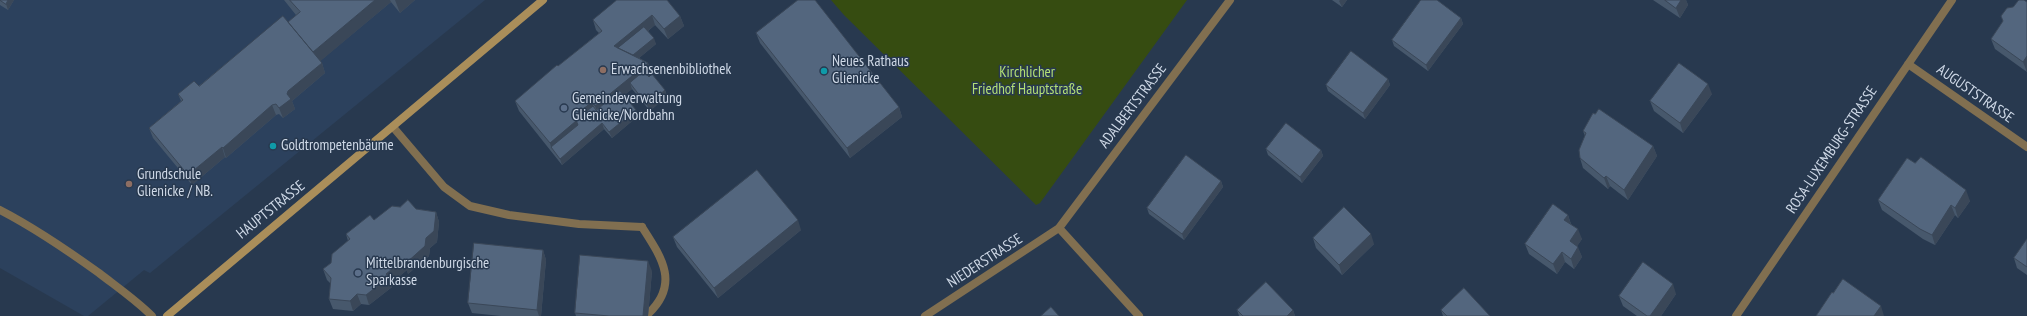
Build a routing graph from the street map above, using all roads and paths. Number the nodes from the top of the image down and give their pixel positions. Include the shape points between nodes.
1 (543, 0) edge
2 (1230, 0) edge
3 (1952, 0) edge
4 (1908, 64) junction
5 (394, 127) junction
6 (2027, 147) edge
7 (0, 210) edge
8 (1059, 228) junction
9 (648, 314) dead end
10 (152, 316) edge
11 (167, 316) edge
12 (925, 316) edge
13 (1139, 316) edge
14 (1736, 316) edge

1 - 5 street, HAUPTSTRASSE
2 - 8 street, ADALBERTSTRASSE
3 - 4 street, ROSA-LUXEMBURG-STRASSE
4 - 6 street, AUGUSTSTRASSE
4 - 14 street, ROSA-LUXEMBURG-STRASSE
5 - 9 street via 444,187 470,206 509,215 579,224 642,227 655,248 665,272 666,288 659,304
5 - 11 street, HAUPTSTRASSE
7 - 10 street via 43,234 75,256 138,302
8 - 12 street, NIEDERSTRASSE
8 - 13 street

